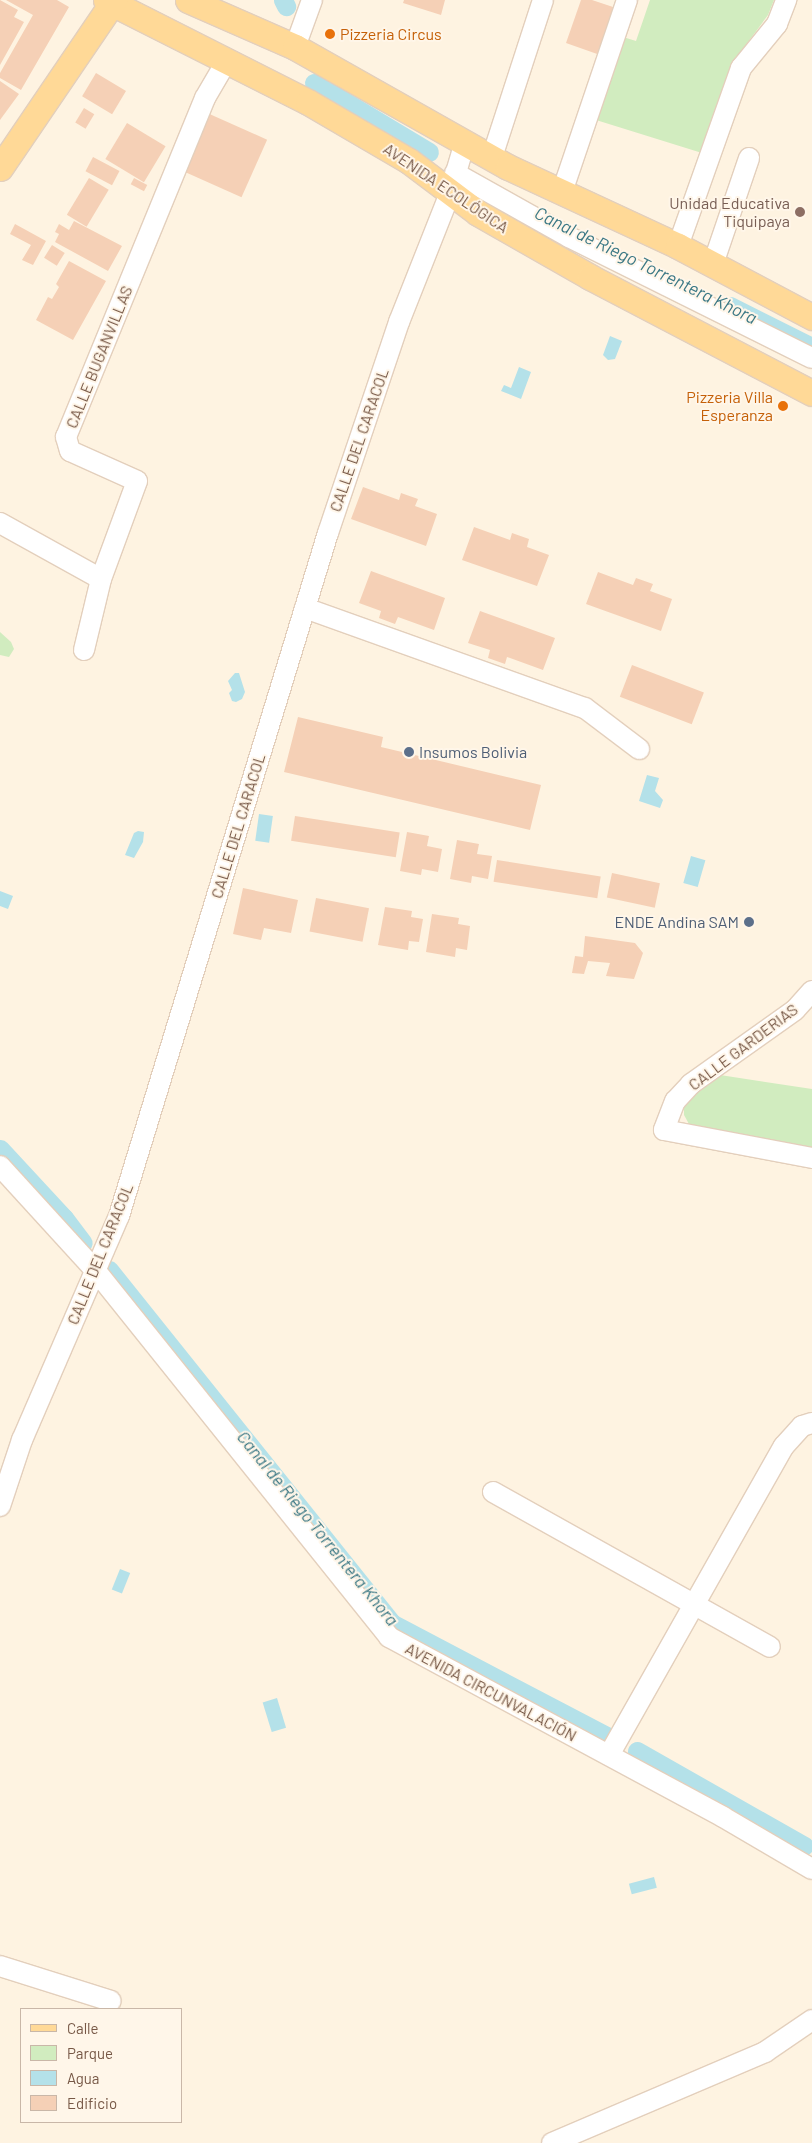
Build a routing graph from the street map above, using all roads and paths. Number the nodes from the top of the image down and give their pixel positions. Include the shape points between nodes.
1 (188, 0) edge
2 (294, 0) edge
3 (312, 0) edge
4 (542, 0) edge
5 (627, 0) edge
6 (786, 0) edge
7 (110, 1) edge
8 (305, 21) junction
9 (295, 47) junction
10 (226, 62) junction
11 (465, 142) junction
12 (5, 152) edge
13 (492, 157) junction
14 (750, 158) dead end
15 (452, 183) junction
16 (562, 192) junction
17 (678, 246) junction
18 (713, 264) junction
19 (812, 317) edge
20 (812, 358) edge
21 (812, 393) edge
22 (0, 523) edge
23 (101, 579) junction
24 (305, 608) junction
25 (84, 650) dead end
26 (639, 749) dead end
27 (812, 991) edge
28 (804, 1012) edge
29 (812, 1158) edge
30 (0, 1166) edge
31 (96, 1271) junction
32 (812, 1423) edge
33 (493, 1492) dead end
34 (0, 1506) edge
35 (696, 1606) junction
36 (770, 1647) dead end
37 (609, 1755) junction
38 (810, 1864) edge
39 (0, 1966) edge
40 (111, 2001) dead end
41 (812, 2020) edge
42 (552, 2143) edge

1 - 9 main road
2 - 8 street
3 - 8 street
4 - 13 street
5 - 16 street
6 - 17 street via 777,24 741,68
7 - 10 main road, AVENIDA ECOLÓGICA
7 - 12 main road
8 - 9 street
9 - 11 main road
10 - 15 main road, AVENIDA ECOLÓGICA via 308,102
10 - 23 street, CALLE BUGANVILLAS via 205,98 66,438 70,451 137,481
11 - 13 main road
11 - 15 street, CALLE DEL CARACOL
13 - 16 main road
14 - 18 street
15 - 20 street via 569,237
15 - 21 main road, AVENIDA ECOLÓGICA via 478,214 590,277
15 - 24 street, CALLE DEL CARACOL via 399,322
16 - 17 main road
17 - 18 main road
18 - 19 main road
22 - 23 street
23 - 25 street, CALLE BUGANVILLAS
24 - 26 street via 585,708
24 - 31 street, CALLE DEL CARACOL via 119,1216
27 - 28 street, CALLE GARDERIAS
28 - 29 street, CALLE GARDERIAS via 691,1084 675,1101 664,1130
30 - 31 street, AVENIDA CIRCUNVALACIÓN
31 - 34 street, CALLE DEL CARACOL via 22,1440
31 - 37 street, AVENIDA CIRCUNVALACIÓN via 389,1637
32 - 35 street via 802,1426 784,1446
33 - 35 street
35 - 36 street
35 - 37 street
37 - 38 street, AVENIDA CIRCUNVALACIÓN
39 - 40 street
41 - 42 street via 765,2052

